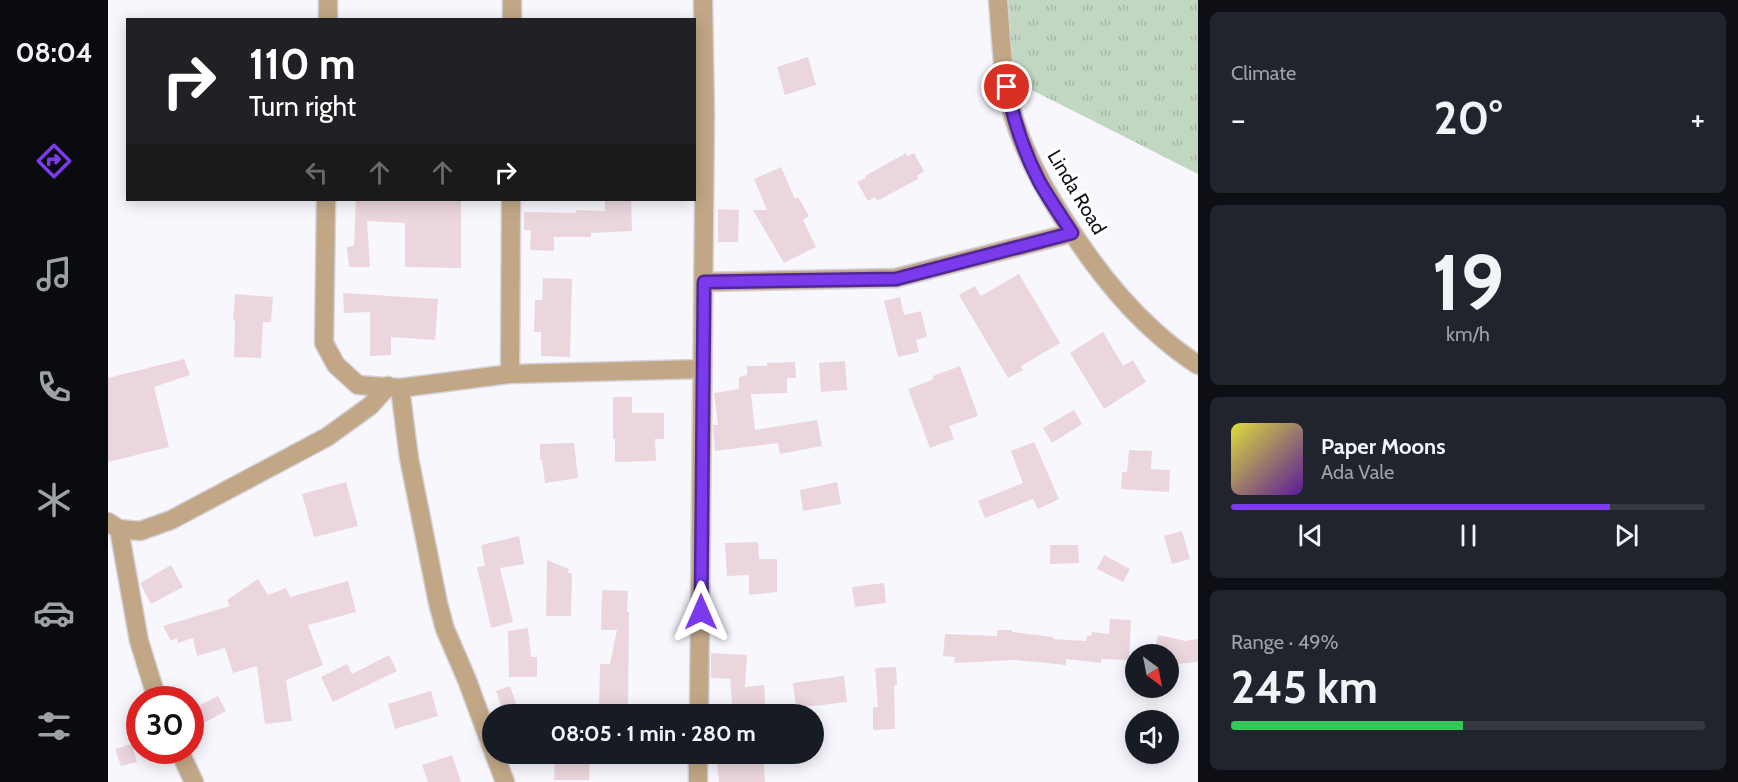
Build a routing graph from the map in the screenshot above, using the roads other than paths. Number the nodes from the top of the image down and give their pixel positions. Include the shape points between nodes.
1 (328, 0) edge
2 (512, 0) edge
3 (703, 0) edge
4 (998, 0) edge
5 (328, 18) edge
6 (512, 18) edge
7 (326, 201) edge
8 (511, 201) edge
9 (1072, 233) junction
10 (704, 282) junction
11 (1198, 365) edge
12 (702, 369) junction
13 (510, 374) junction
14 (394, 387) junction
15 (113, 526) edge
16 (153, 686) edge
17 (699, 704) edge
18 (482, 721) edge
19 (186, 764) edge
20 (498, 764) edge
21 (698, 764) edge
22 (194, 782) edge
23 (504, 782) edge
24 (698, 782) edge

1 - 5 street
2 - 6 street
3 - 10 street
4 - 9 street, Linda Road via 1011,109 1039,179
7 - 14 street via 324,343 336,365 358,385
8 - 13 street
9 - 10 street via 896,279
9 - 11 street, Linda Road via 1123,301 1159,336
10 - 12 street
12 - 13 street
12 - 17 street
13 - 14 street
14 - 15 street via 327,437 171,520 140,531
14 - 18 street via 438,603
15 - 16 street
19 - 22 street
20 - 23 street
21 - 24 street

